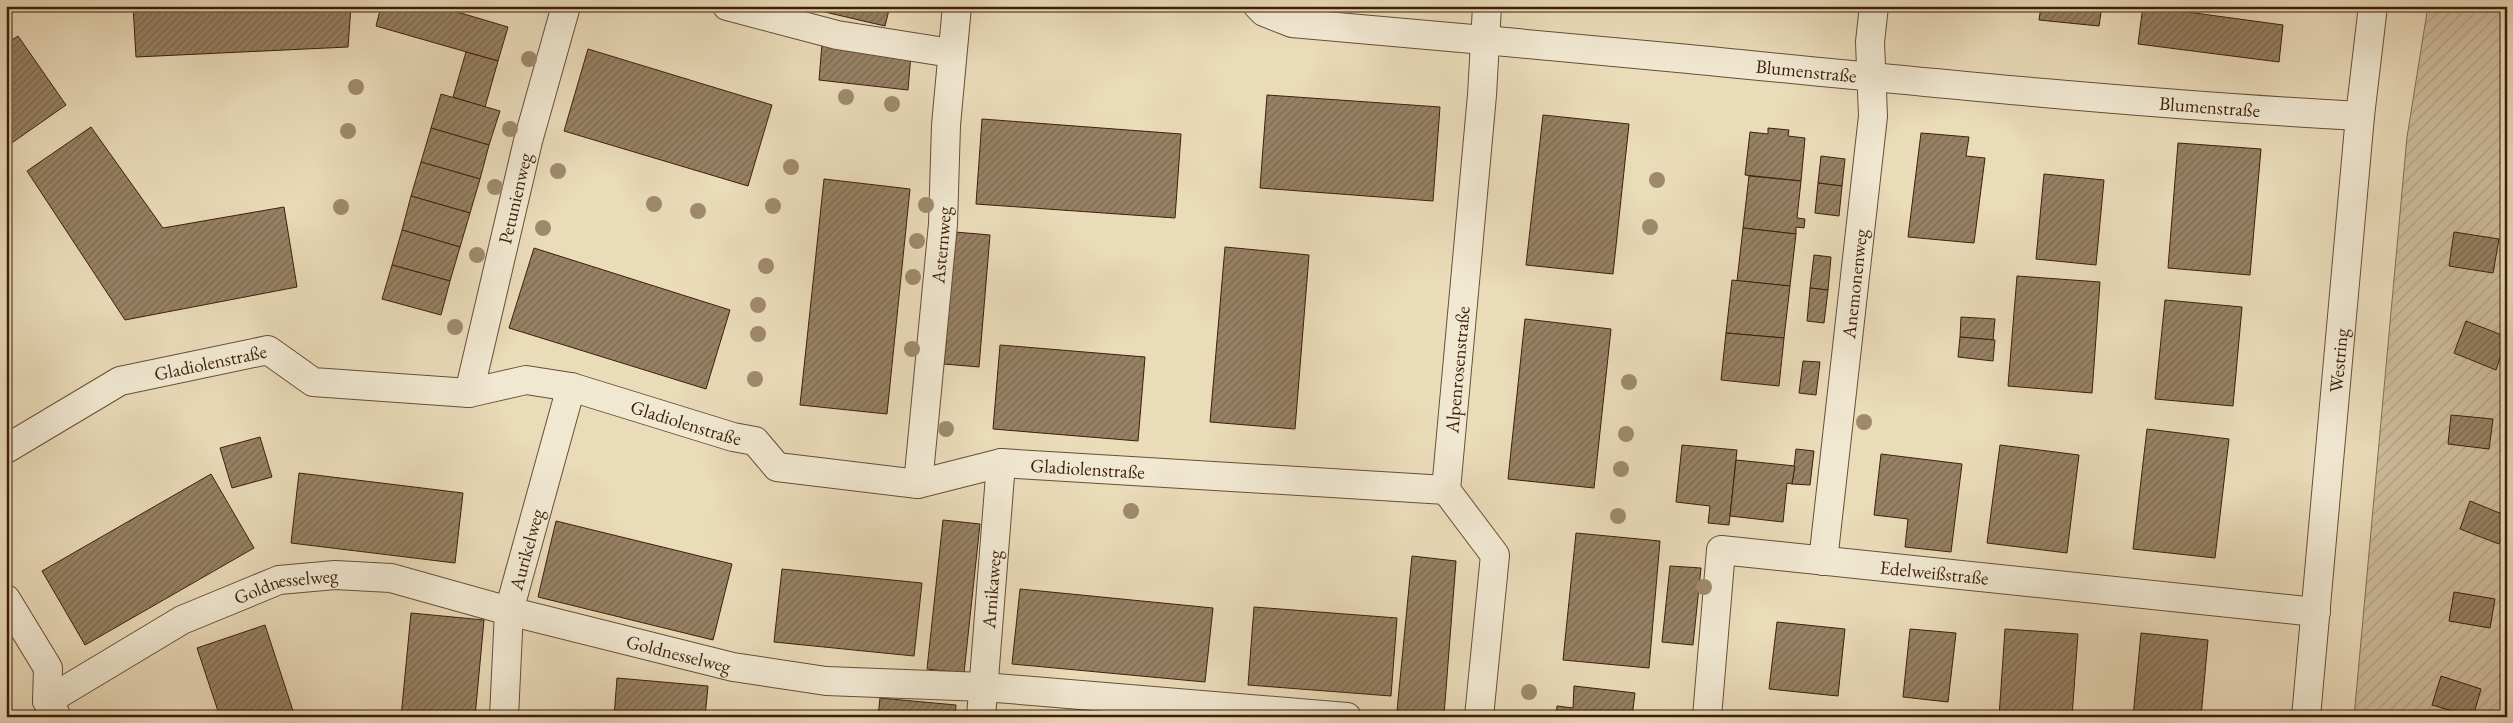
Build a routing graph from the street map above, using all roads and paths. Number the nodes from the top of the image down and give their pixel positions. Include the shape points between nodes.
1 (566, 6) edge
2 (727, 6) edge
3 (957, 6) edge
4 (1258, 6) edge
5 (1487, 6) edge
6 (1874, 6) edge
7 (2373, 6) edge
8 (1484, 40) junction
9 (951, 53) junction
10 (1870, 79) junction
11 (2360, 116) junction
12 (571, 387) junction
13 (469, 392) junction
14 (6, 449) edge
15 (1001, 463) junction
16 (918, 484) junction
17 (1446, 490) junction
18 (1823, 561) junction
19 (6, 599) edge
20 (509, 611) junction
21 (2316, 612) junction
22 (984, 687) junction
23 (52, 709) edge
24 (504, 717) edge
25 (981, 717) edge
26 (1347, 717) edge
27 (1479, 717) edge
28 (1707, 717) edge
29 (2306, 717) edge

1 - 13 street, Petunienweg via 528,141
2 - 9 street via 837,35
3 - 9 street, Asternweg
4 - 8 street, Blumenstraße via 1292,24
5 - 8 street, Alpenrosenstraße
6 - 10 street, Anemonenweg
7 - 11 street, Westring
8 - 10 street, Blumenstraße
8 - 17 street, Alpenrosenstraße via 1482,95
9 - 16 street, Asternweg via 943,224
10 - 11 street, Blumenstraße
10 - 18 street, Anemonenweg via 1873,116
11 - 21 street, Westring
12 - 13 street, Gladiolenstraße via 526,380
12 - 16 street, Gladiolenstraße via 733,437 755,440 777,467
12 - 20 street, Aurikelweg
13 - 14 street, Gladiolenstraße via 313,382 268,350 120,381
15 - 16 street, Gladiolenstraße
15 - 17 street, Gladiolenstraße
15 - 22 street, Arnikaweg
17 - 27 street via 1495,555
18 - 21 street, Edelweißstraße
18 - 28 street, Edelweißstraße via 1720,550
19 - 23 street via 48,668
20 - 22 street, Goldnesselweg via 733,667 826,681
20 - 23 street, Goldnesselweg via 391,578 335,575 279,580 182,620
20 - 24 street, Aurikelweg
21 - 29 street, Westring
22 - 25 street, Arnikaweg
22 - 26 street, Goldnesselweg

